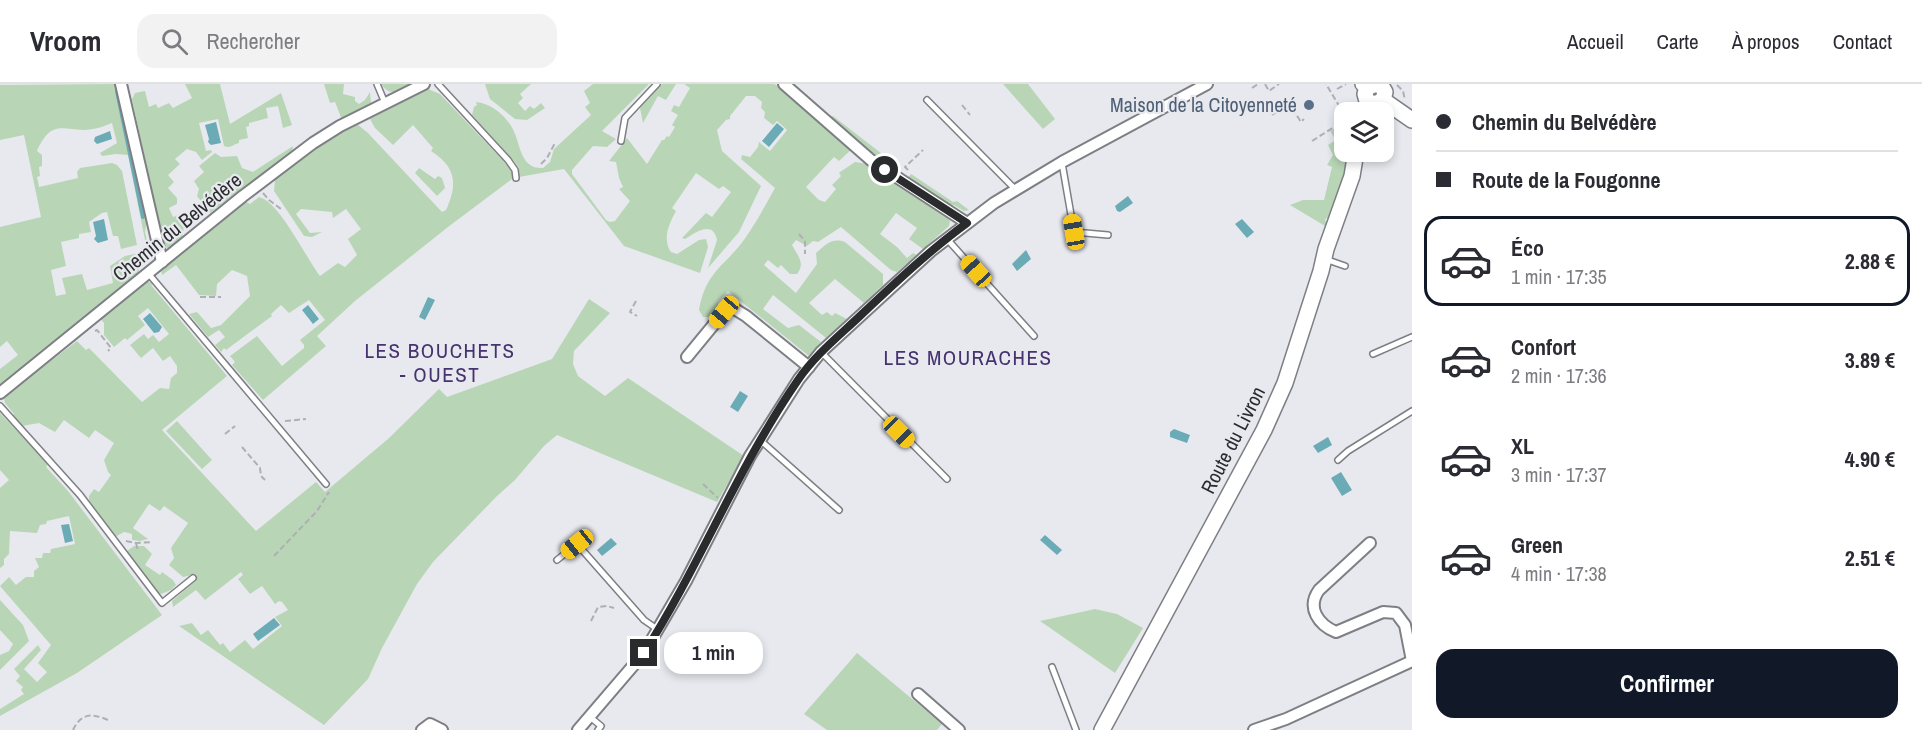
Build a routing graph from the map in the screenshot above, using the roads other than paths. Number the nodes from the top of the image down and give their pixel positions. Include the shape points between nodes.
1 (121, 84) edge
2 (378, 84) edge
3 (424, 84) edge
4 (438, 84) edge
5 (657, 84) edge
6 (784, 84) edge
7 (1207, 84) edge
8 (1370, 96) edge
9 (927, 100) dead end
10 (385, 103) junction
11 (1412, 120) edge
12 (621, 141) dead end
13 (1062, 162) junction
14 (1354, 162) edge
15 (516, 178) dead end
16 (1015, 189) junction
17 (967, 223) junction
18 (1108, 235) dead end
19 (946, 238) junction
20 (1323, 258) junction
21 (162, 262) junction
22 (1345, 267) dead end
23 (148, 273) junction
24 (1034, 336) dead end
25 (1412, 337) edge
26 (821, 352) junction
27 (1373, 354) dead end
28 (687, 357) dead end
29 (808, 367) junction
30 (0, 393) edge
31 (0, 406) edge
32 (1412, 411) edge
33 (760, 440) junction
34 (1338, 460) dead end
35 (947, 479) dead end
36 (326, 484) road end
37 (839, 510) dead end
38 (1370, 543) dead end
39 (557, 560) dead end
40 (193, 578) dead end
41 (659, 630) junction
42 (1412, 661) edge
43 (1052, 667) dead end
44 (918, 694) dead end
45 (590, 717) junction
46 (422, 730) edge
47 (442, 730) edge
48 (578, 730) edge
49 (598, 730) edge
50 (959, 730) edge
51 (1076, 730) edge
52 (1102, 730) edge
53 (1254, 730) edge

1 - 21 street
2 - 10 lane
3 - 10 street, Chemin du Belvédère
4 - 15 lane via 512,165
5 - 12 lane via 625,118
6 - 17 street via 872,161
7 - 13 street
8 - 11 street
9 - 16 lane
10 - 21 street, Chemin du Belvédère via 313,143
13 - 16 street
13 - 18 lane via 1074,232
14 - 20 street, Route du Livron
16 - 17 street
17 - 19 street
19 - 24 lane
19 - 26 street
20 - 22 lane
20 - 52 street, Route du Livron via 1276,406 1244,459
21 - 23 street, Chemin du Belvédère
23 - 30 street, Chemin du Belvédère
23 - 36 lane
25 - 27 lane
26 - 29 street
26 - 35 lane
28 - 29 street via 724,312 733,308
29 - 33 street
31 - 40 lane via 80,495 162,603
32 - 34 lane
33 - 37 lane
33 - 41 street
38 - 42 street via 1319,590 1313,600 1314,611 1323,624 1336,632 1383,612 1396,612 1405,625
39 - 41 lane via 577,544 644,620
41 - 45 street
42 - 53 street
43 - 51 lane
44 - 50 street
45 - 48 street
45 - 49 lane via 601,726
46 - 47 street via 430,724

